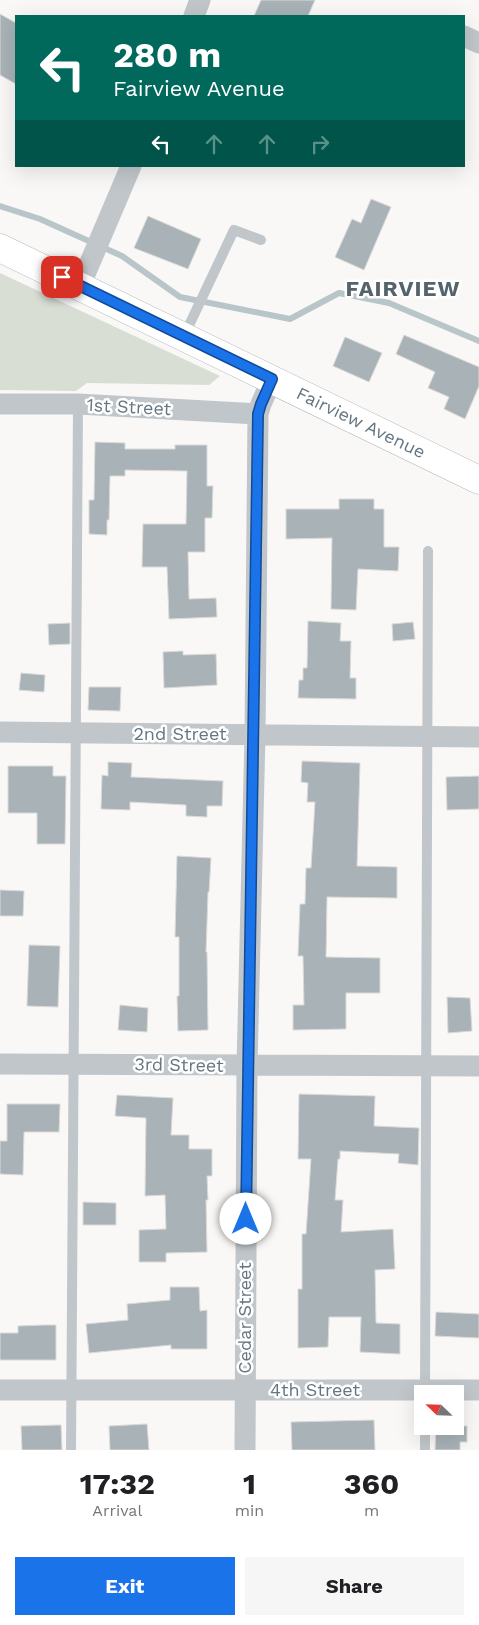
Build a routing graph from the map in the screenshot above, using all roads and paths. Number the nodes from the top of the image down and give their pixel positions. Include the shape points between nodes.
1 (200, 0) edge
2 (194, 15) edge
3 (465, 36) edge
4 (479, 43) edge
5 (131, 167) edge
6 (262, 240) dead end
7 (0, 248) edge
8 (80, 286) junction
9 (189, 325) junction
10 (272, 379) junction
11 (0, 404) edge
12 (78, 404) junction
13 (258, 414) junction
14 (479, 480) edge
15 (428, 551) dead end
16 (0, 732) edge
17 (76, 733) junction
18 (254, 734) junction
19 (427, 737) junction
20 (479, 737) edge
21 (0, 1064) edge
22 (73, 1064) junction
23 (247, 1066) junction
24 (426, 1066) junction
25 (479, 1066) edge
26 (425, 1385) edge
27 (0, 1390) edge
28 (244, 1390) junction
29 (464, 1390) edge
30 (479, 1390) edge
31 (71, 1391) junction
32 (414, 1391) edge
33 (425, 1435) edge
34 (71, 1450) edge
35 (245, 1450) edge
36 (424, 1450) edge

1 - 2 street
3 - 4 street
5 - 8 street
6 - 9 lane via 234,230
7 - 8 main road, Fairview Avenue
8 - 9 main road, Fairview Avenue
9 - 10 main road, Fairview Avenue
10 - 13 street, Cedar Street
10 - 14 main road, Fairview Avenue
11 - 12 street, 1st Street
12 - 13 street, 1st Street
12 - 17 lane
13 - 18 street, Cedar Street
15 - 19 lane
16 - 17 street, 2nd Street
17 - 18 street, 2nd Street
17 - 22 lane
18 - 19 street, 2nd Street
18 - 23 street, Cedar Street
19 - 20 street, 2nd Street
19 - 24 lane
21 - 22 street, 3rd Street
22 - 23 street, 3rd Street
22 - 31 lane
23 - 24 street, 3rd Street
23 - 28 street, Cedar Street
24 - 25 street, 3rd Street
24 - 26 lane
27 - 31 street, 4th Street
28 - 31 street, 4th Street
28 - 32 street, 4th Street
28 - 35 street, Cedar Street
29 - 30 street, 4th Street
31 - 34 lane
33 - 36 lane

